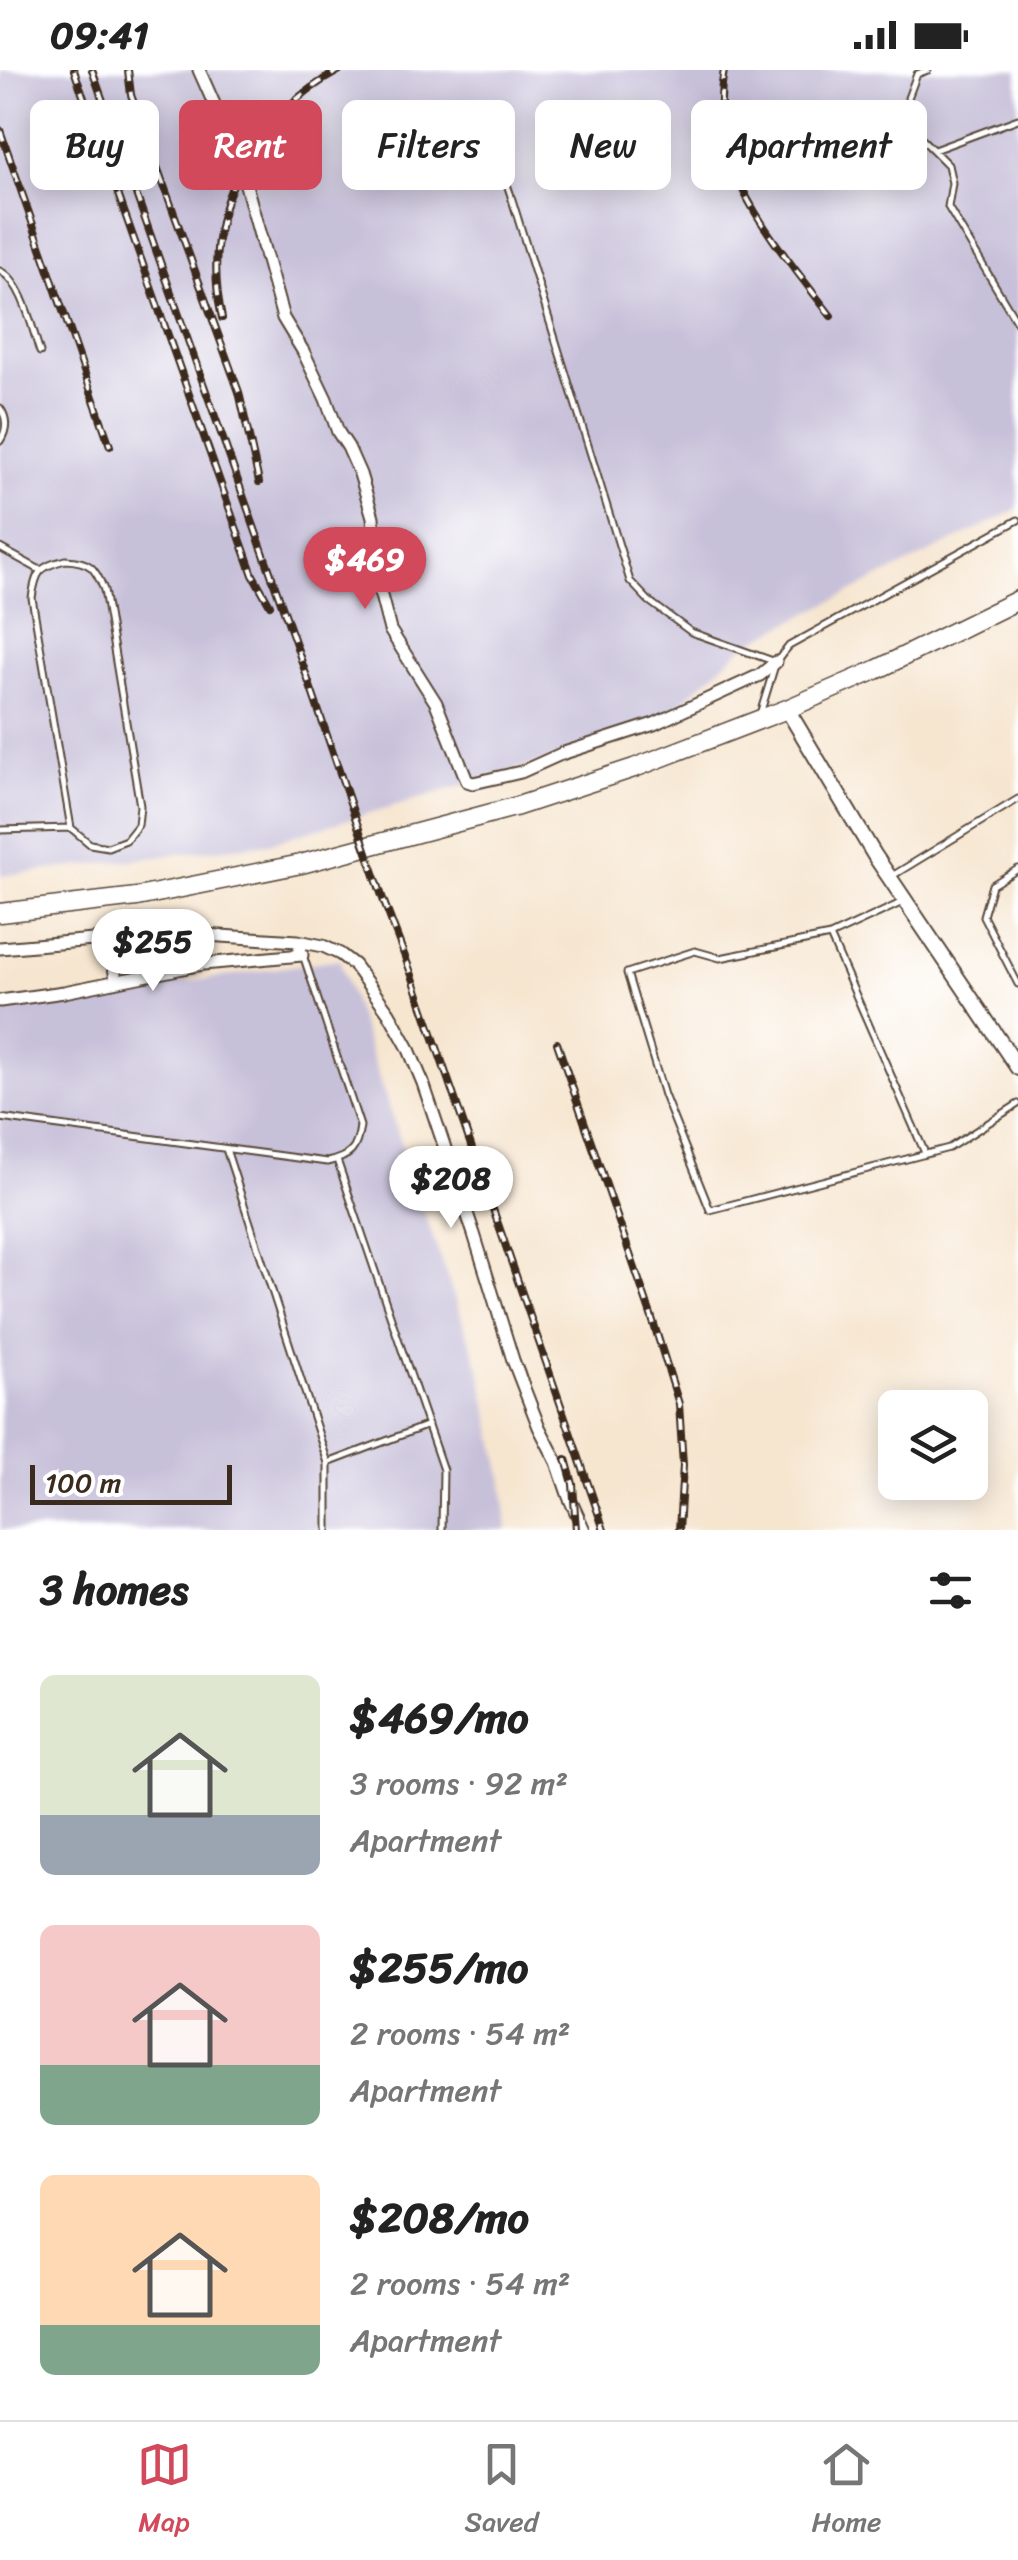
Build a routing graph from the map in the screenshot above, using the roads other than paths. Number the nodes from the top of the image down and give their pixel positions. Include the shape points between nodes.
1 (199, 70) edge
2 (928, 70) edge
3 (1018, 119) edge
4 (934, 150) junction
5 (508, 190) edge
6 (0, 272) edge
7 (1018, 324) edge
8 (40, 352) dead end
9 (0, 408) edge
10 (0, 440) edge
11 (1018, 520) edge
12 (0, 548) edge
13 (40, 570) junction
14 (1018, 600) edge
15 (776, 662) junction
16 (787, 709) junction
17 (758, 720) junction
18 (1018, 799) edge
19 (71, 828) junction
20 (0, 830) edge
21 (1018, 870) edge
22 (890, 878) junction
23 (905, 901) junction
24 (0, 913) edge
25 (830, 936) junction
26 (110, 940) junction
27 (298, 941) junction
28 (0, 948) edge
29 (302, 955) junction
30 (116, 980) junction
31 (1018, 984) edge
32 (0, 1001) edge
33 (1018, 1068) edge
34 (1018, 1104) edge
35 (0, 1118) edge
36 (226, 1150) junction
37 (925, 1154) junction
38 (338, 1160) junction
39 (429, 1425) junction
40 (328, 1463) junction
41 (328, 1530) edge
42 (442, 1530) edge
43 (584, 1530) edge

1 - 15 street via 238,160 283,318 360,474 390,630 436,703 467,780 521,772 654,724
2 - 4 lane via 917,74 908,98 912,122
3 - 4 lane
4 - 7 lane via 951,173 948,207
5 - 15 lane via 630,581 690,632
6 - 8 lane via 18,288
9 - 10 lane via 6,424
11 - 15 lane via 789,646
12 - 13 lane
13 - 19 lane via 32,598
13 - 19 lane via 65,560 83,561 98,572 140,806 138,825 126,840 108,846 90,844
14 - 16 highway
15 - 17 lane
16 - 17 highway
16 - 22 street
17 - 24 highway via 518,806 301,864 137,897
18 - 22 lane
19 - 20 lane
21 - 31 lane via 992,885 983,916
22 - 23 street
23 - 25 lane
23 - 33 street
25 - 37 lane
25 - 37 lane via 720,958 696,951 627,974 664,1095 710,1210
26 - 27 street via 175,934
26 - 28 street
26 - 30 street
27 - 29 street
27 - 43 street via 323,946 354,965 408,1047 523,1386
29 - 30 street
29 - 38 lane via 360,1126 358,1142
30 - 32 street
34 - 37 lane via 949,1148
35 - 36 lane
36 - 38 lane
36 - 40 lane
38 - 39 lane
39 - 40 lane
39 - 42 lane via 442,1470
40 - 41 lane

